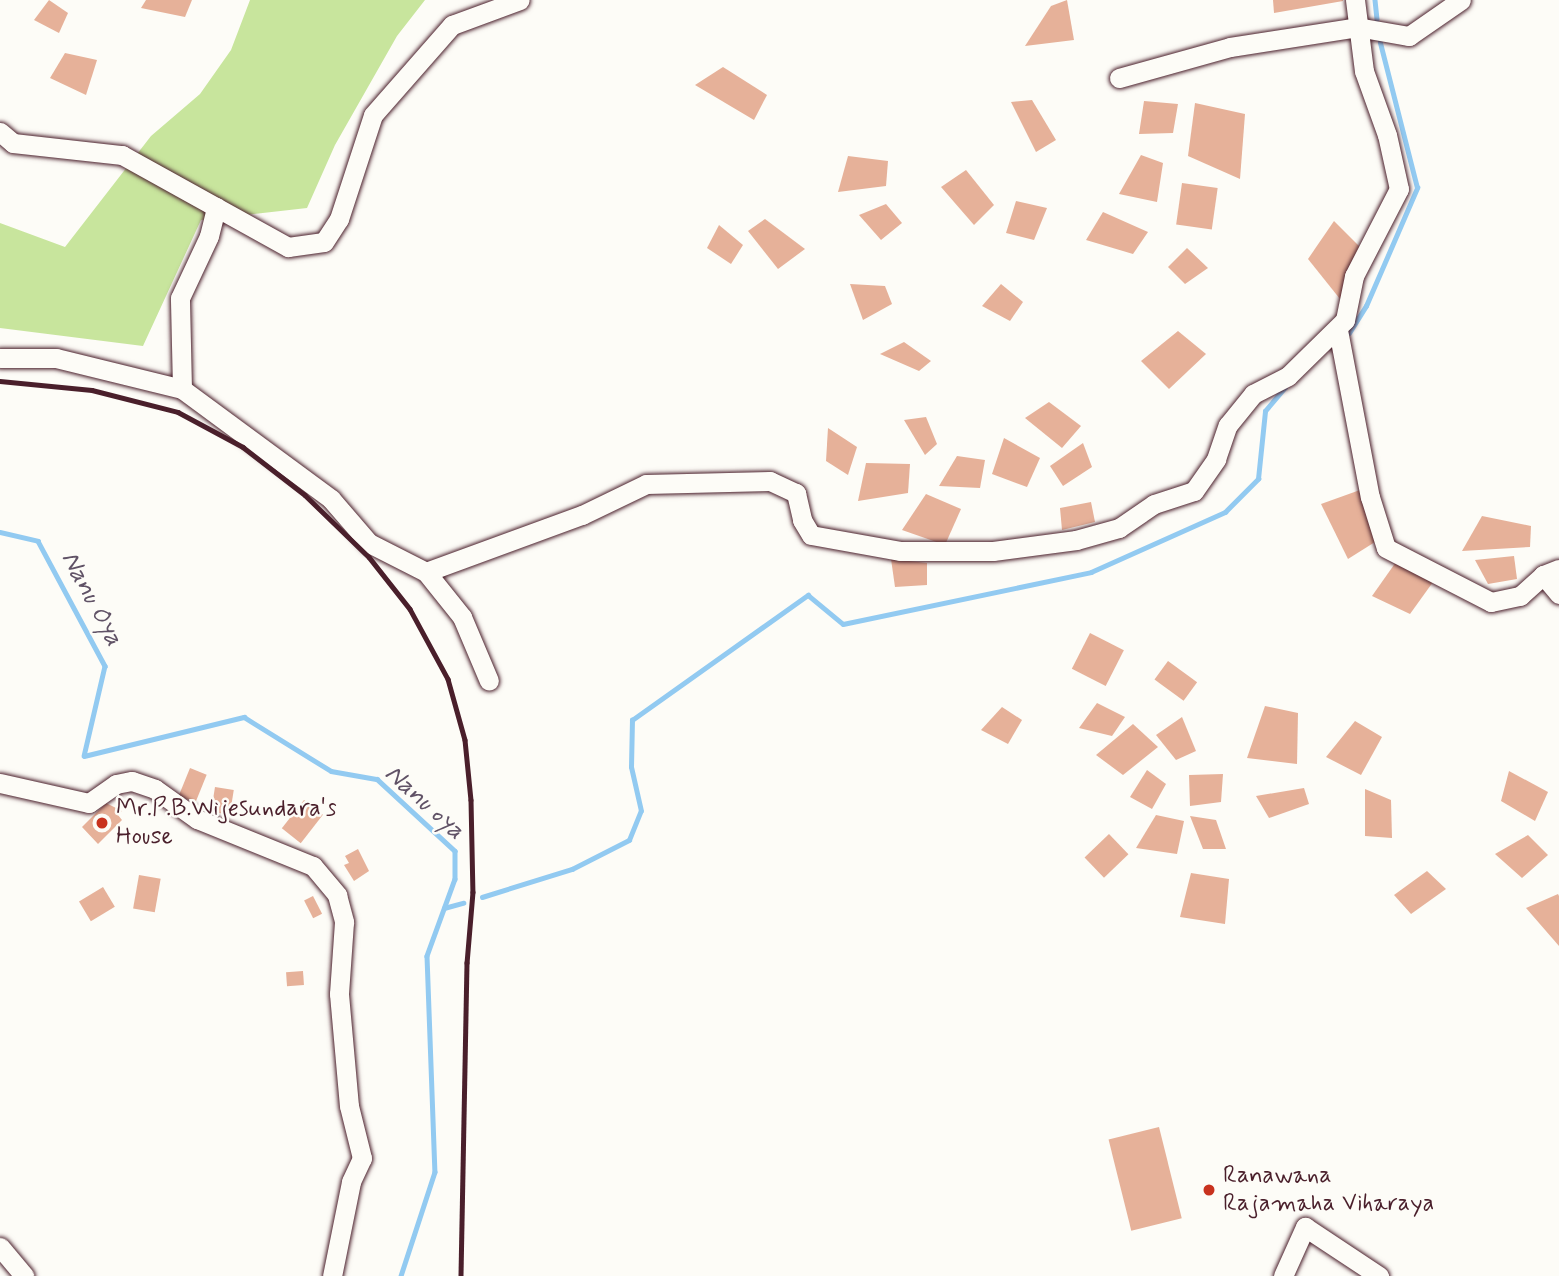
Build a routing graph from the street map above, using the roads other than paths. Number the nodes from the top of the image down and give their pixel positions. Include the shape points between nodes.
1 (520, 0) edge
2 (1355, 0) edge
3 (1461, 0) edge
4 (1357, 27) junction
5 (1119, 78) dead end
6 (0, 132) edge
7 (216, 207) junction
8 (1338, 330) junction
9 (0, 358) edge
10 (182, 389) junction
11 (426, 572) junction
12 (1551, 572) edge
13 (1559, 594) edge
14 (489, 681) dead end
15 (0, 783) edge
16 (0, 1247) edge
17 (24, 1276) edge
18 (332, 1276) edge
19 (1283, 1276) edge
20 (1379, 1276) edge

1 - 7 street via 452,25 373,115 339,219 324,242 288,247
2 - 4 street
3 - 4 street via 1409,36
4 - 5 street via 1230,47
4 - 8 street via 1364,71 1387,135 1399,189 1354,276 1345,320
6 - 7 street via 13,143 122,155
7 - 10 street via 209,236 180,298
8 - 11 street via 1288,376 1253,394 1228,425 1216,460 1194,491 1154,504 1119,528 1076,541 993,551 900,551 811,535 796,493 770,481 646,484 582,515
8 - 12 street via 1370,497 1386,548 1491,602 1520,596
9 - 10 street via 56,358
10 - 11 street via 331,499 369,543
11 - 14 street via 462,617
12 - 13 street
15 - 18 street via 89,803 116,784 132,781 155,789 197,819 313,866 337,895 344,922 339,994 349,1106 362,1158 351,1182
16 - 17 street
19 - 20 street via 1305,1227

